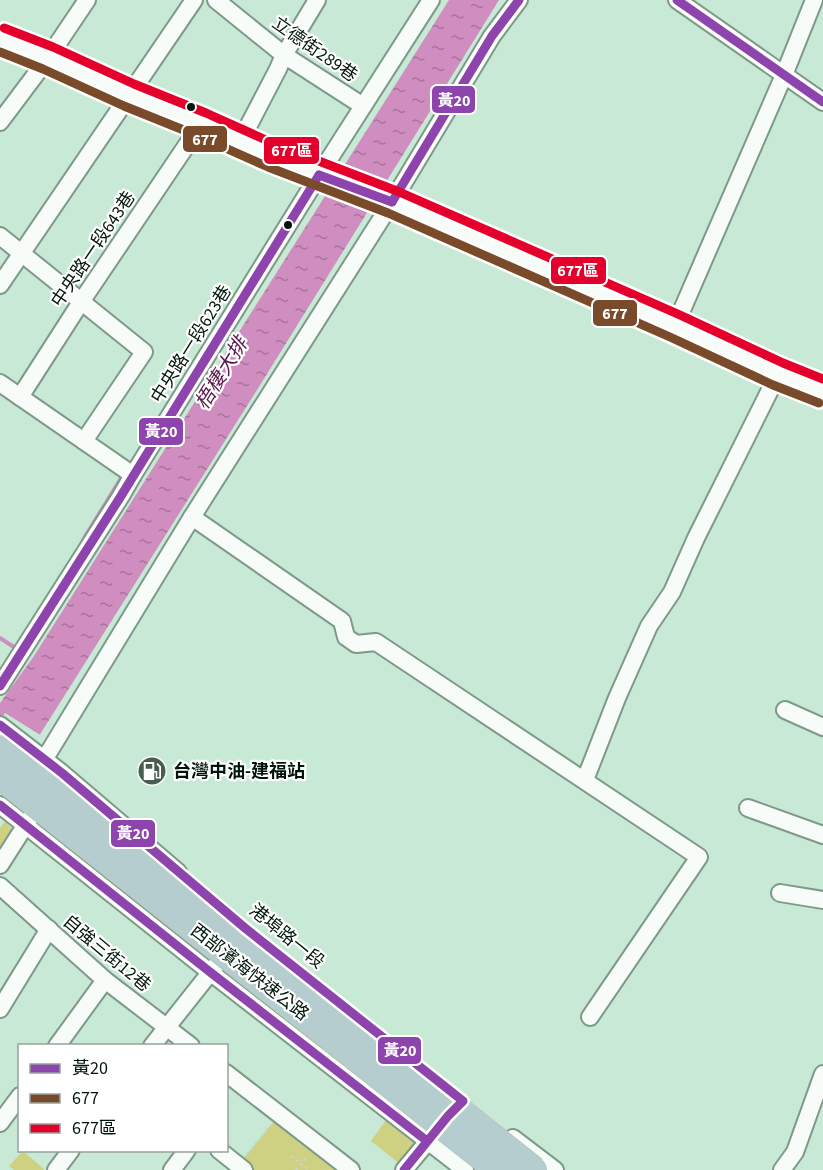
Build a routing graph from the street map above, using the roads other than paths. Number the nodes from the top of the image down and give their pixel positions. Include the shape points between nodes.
1 (87, 0) edge
2 (194, 0) edge
3 (216, 0) edge
4 (317, 0) edge
5 (431, 0) edge
6 (519, 0) edge
7 (677, 0) edge
8 (814, 0) edge
9 (0, 39) edge
10 (284, 55) junction
11 (48, 58) junction
12 (784, 75) junction
13 (129, 95) junction
14 (823, 102) edge
15 (363, 106) junction
16 (0, 122) edge
17 (201, 124) junction
18 (240, 142) junction
19 (325, 177) junction
20 (386, 200) junction
21 (0, 236) edge
22 (22, 253) junction
23 (0, 285) edge
24 (81, 302) junction
25 (675, 326) junction
26 (778, 374) junction
27 (0, 383) edge
28 (823, 392) edge
29 (20, 397) junction
30 (84, 441) junction
31 (132, 475) junction
32 (192, 517) junction
33 (0, 686) edge
34 (785, 710) dead end
35 (0, 725) edge
36 (823, 727) edge
37 (0, 737) edge
38 (0, 748) edge
39 (44, 760) junction
40 (0, 761) edge
41 (62, 773) junction
42 (0, 776) edge
43 (585, 780) junction
44 (0, 791) edge
45 (46, 796) junction
46 (0, 805) edge
47 (748, 808) dead end
48 (26, 824) junction
49 (823, 835) edge
50 (0, 865) edge
51 (0, 886) edge
52 (780, 893) dead end
53 (823, 900) edge
54 (209, 926) junction
55 (245, 928) junction
56 (50, 930) junction
57 (232, 944) junction
58 (210, 972) junction
59 (105, 980) junction
60 (0, 1009) edge
61 (590, 1017) dead end
62 (166, 1027) junction
63 (58, 1044) edge
64 (153, 1044) edge
65 (188, 1044) edge
66 (823, 1074) edge
67 (228, 1075) edge
68 (18, 1099) edge
69 (462, 1101) junction
70 (448, 1116) junction
71 (0, 1123) edge
72 (427, 1141) junction
73 (478, 1141) junction
74 (70, 1152) edge
75 (186, 1152) edge
76 (221, 1152) edge
77 (241, 1168) edge
78 (56, 1170) edge
79 (172, 1170) edge
80 (351, 1170) edge
81 (404, 1170) edge
82 (465, 1170) edge
83 (500, 1170) edge
84 (534, 1170) edge
85 (540, 1170) edge
86 (555, 1170) edge
87 (782, 1170) edge

1 - 11 street
2 - 13 street
3 - 10 street, 立德街289巷
4 - 10 street
5 - 15 street, 中央路一段623巷
6 - 20 street
7 - 12 street
8 - 12 street
9 - 11 street
10 - 15 street, 立德街289巷
10 - 18 street
11 - 13 street
11 - 16 street
12 - 14 street
12 - 25 street
13 - 17 street
13 - 22 street
15 - 19 street, 中央路一段623巷
17 - 18 street
17 - 24 street, 中央路一段643巷
18 - 19 street
19 - 20 street
19 - 31 street, 中央路一段623巷
20 - 25 street
20 - 32 street
21 - 22 street
22 - 23 street
22 - 24 street
24 - 29 street, 中央路一段643巷
24 - 30 street via 144,351
25 - 26 street
26 - 28 street
26 - 43 street via 672,592 649,626
27 - 29 street
29 - 30 street
30 - 31 street
31 - 33 street, 中央路一段623巷
32 - 39 street
32 - 43 street via 342,621 346,637 356,644 376,642
34 - 36 street
35 - 39 street, 港埠路一段
37 - 54 highway, bridge via 195,892
38 - 54 highway, 西部濱海快速公路, bridge
39 - 41 street, 港埠路一段
40 - 45 street
41 - 45 street
41 - 55 street, 港埠路一段
42 - 54 highway, 西部濱海快速公路, bridge
43 - 61 street via 699,857
44 - 54 highway, bridge via 97,868 172,919
45 - 48 street
45 - 57 street
46 - 48 street
47 - 49 street
48 - 50 street
48 - 58 street
51 - 56 street, 自強三街12巷
52 - 53 street
54 - 83 highway, 西部濱海快速公路, bridge
54 - 84 highway, 西部濱海快速公路, bridge
55 - 57 street
55 - 69 street, 港埠路一段
56 - 59 street, 自強三街12巷
56 - 60 street
57 - 58 street
57 - 70 street
58 - 62 street
58 - 72 street
59 - 62 street, 自強三街12巷
59 - 63 street
62 - 64 street
62 - 65 street, 自強三街12巷
66 - 87 street via 795,1152
67 - 80 street
68 - 71 street
69 - 70 street
69 - 86 street, 港埠路一段
70 - 72 street
70 - 73 street
72 - 81 street
72 - 82 street
73 - 83 street
73 - 85 street
74 - 78 street
75 - 79 street
76 - 77 street

